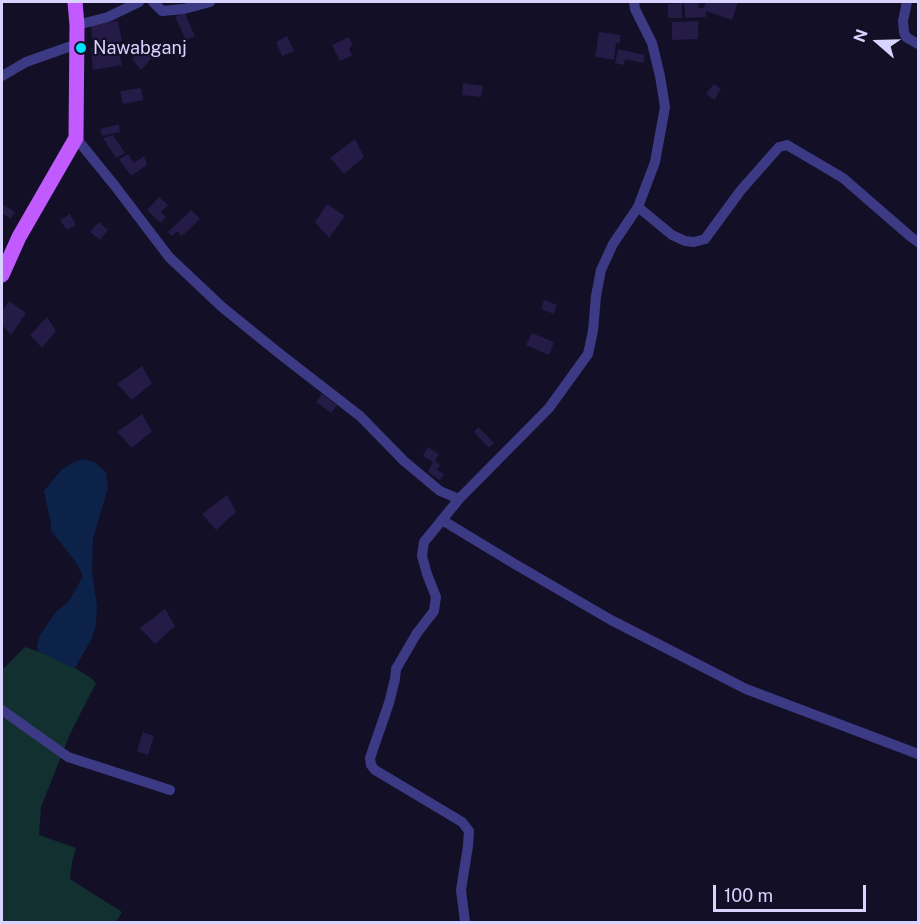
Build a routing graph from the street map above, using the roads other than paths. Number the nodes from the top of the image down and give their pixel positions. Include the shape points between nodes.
1 (75, 2) edge
2 (139, 2) edge
3 (153, 2) edge
4 (210, 2) edge
5 (634, 2) edge
6 (907, 2) edge
7 (77, 25) junction
8 (77, 44) junction
9 (918, 44) edge
10 (2, 76) edge
11 (76, 138) junction
12 (638, 207) junction
13 (918, 242) edge
14 (2, 275) edge
15 (459, 499) junction
16 (442, 520) junction
17 (2, 710) edge
18 (918, 754) edge
19 (170, 790) dead end
20 (465, 922) edge

1 - 7 main road
2 - 7 street via 108,17
3 - 4 street via 162,11
5 - 12 street via 652,43 665,107 655,162
6 - 9 street via 904,32
7 - 8 main road
8 - 10 street
8 - 11 main road
11 - 14 main road via 19,237
11 - 15 street via 169,257 207,293 360,416 440,491
12 - 13 street via 672,235 685,241 705,239 741,190 779,147 787,145 843,178
12 - 15 street via 601,270 588,354 549,408
15 - 16 street
16 - 18 street via 611,620 746,689
16 - 20 street via 424,542 422,556 436,597 435,611 396,669 389,704 370,758 375,770 462,822 469,831 461,891
17 - 19 street via 68,757

